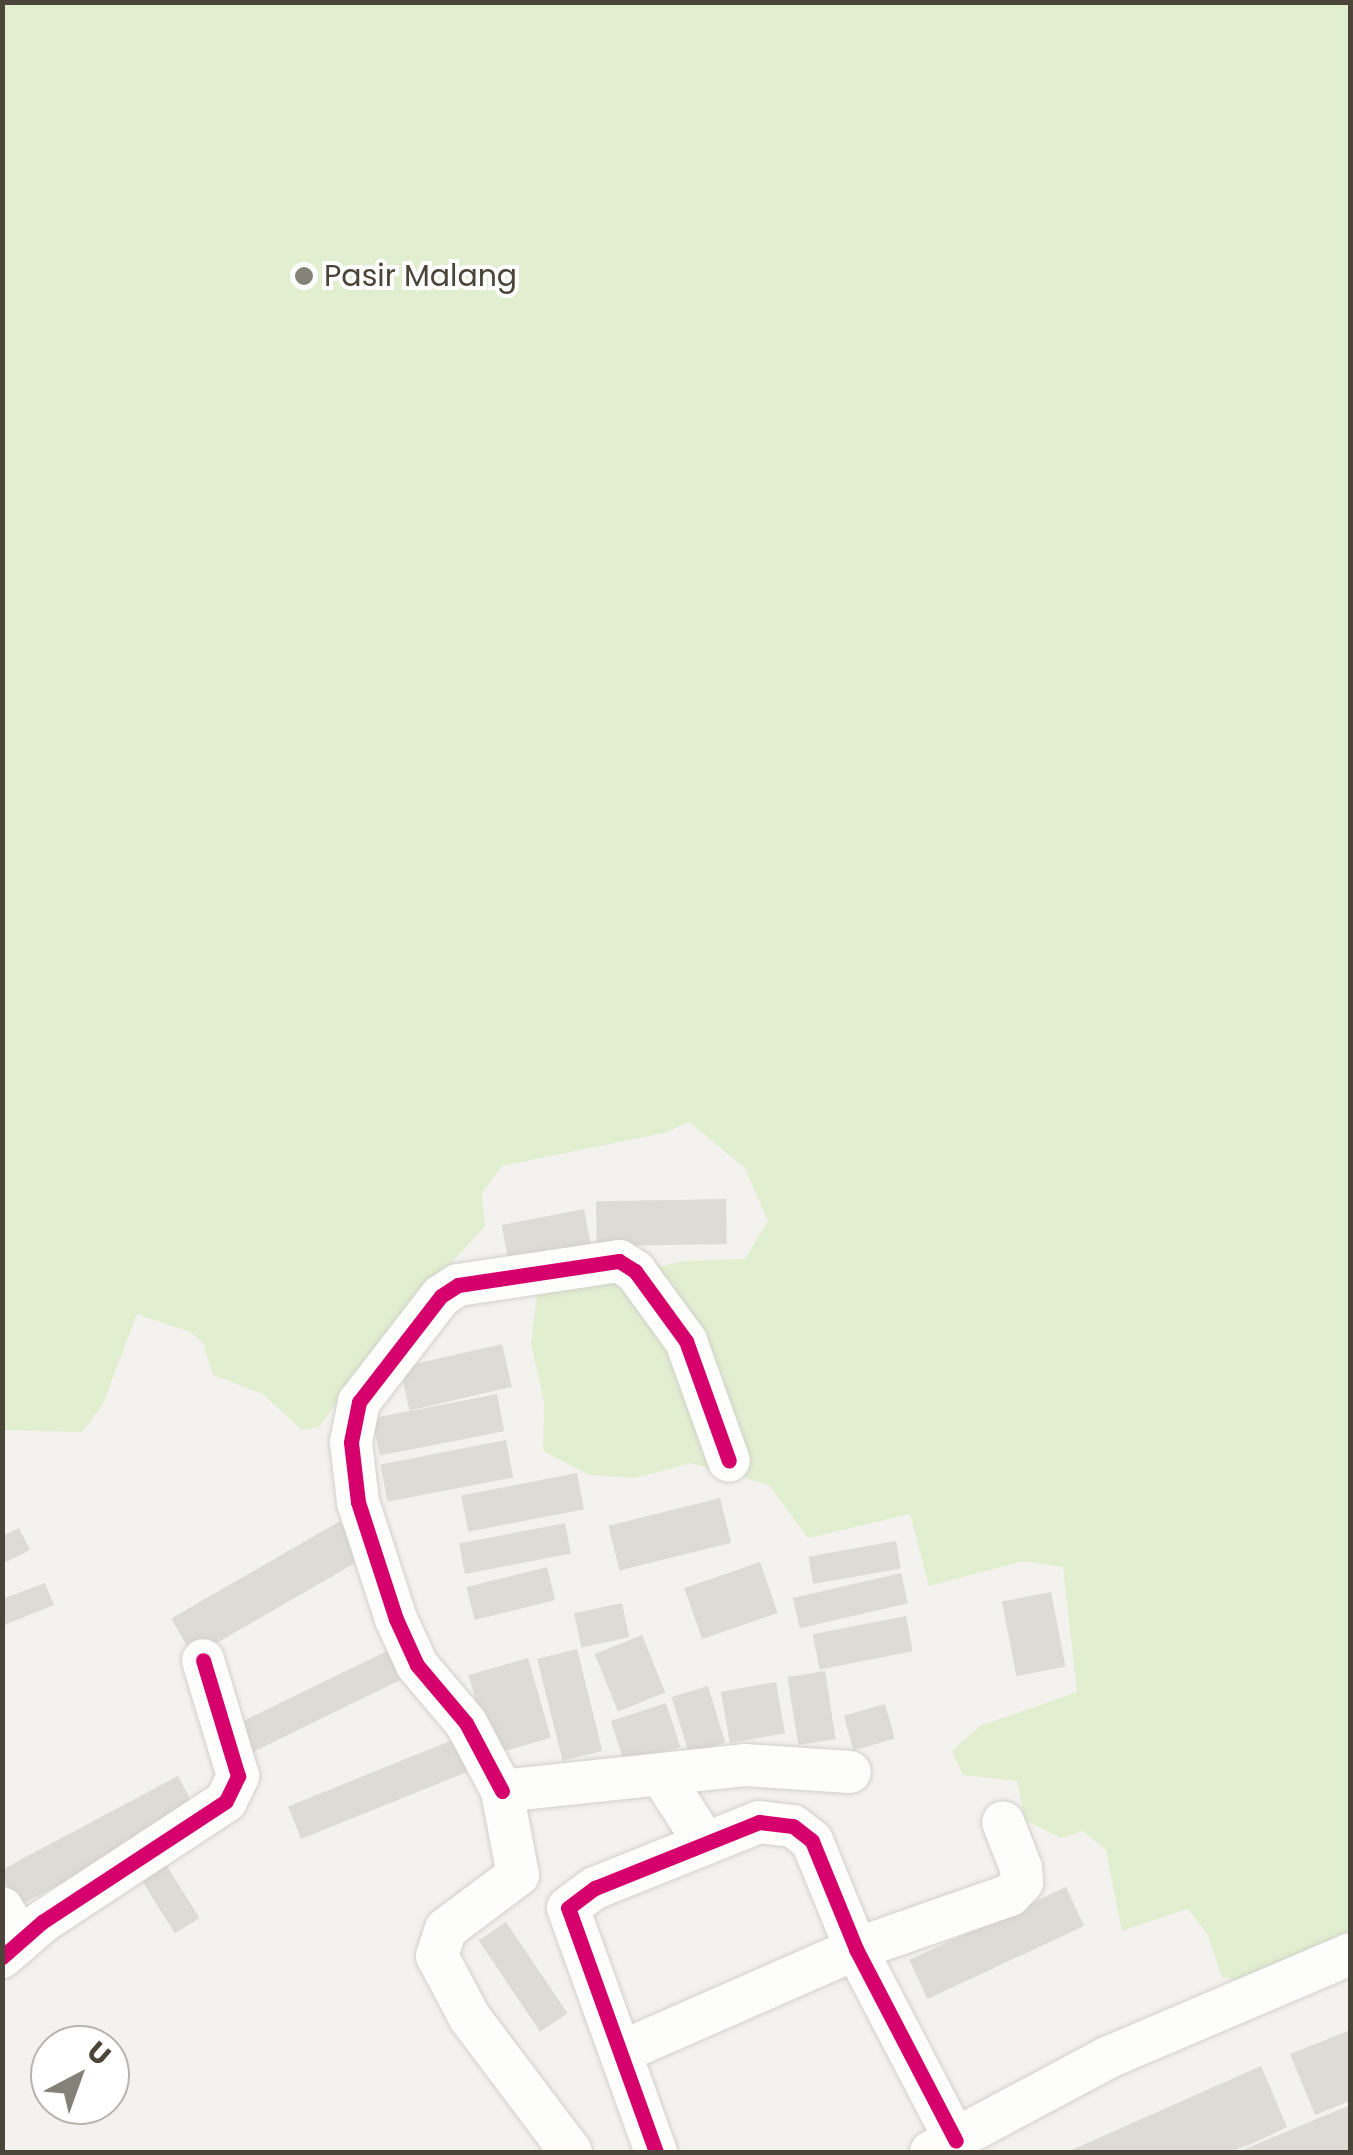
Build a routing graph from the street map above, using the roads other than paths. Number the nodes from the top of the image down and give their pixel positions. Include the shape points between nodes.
1 (729, 1461) dead end
2 (203, 1660) dead end
3 (850, 1772) dead end
4 (662, 1776) junction
5 (502, 1791) junction
6 (1003, 1822) dead end
7 (704, 1843) junction
8 (8, 1935) edge
9 (856, 1950) junction
10 (1350, 1954) edge
11 (620, 2052) junction
12 (943, 2147) edge
13 (571, 2152) edge
14 (656, 2152) edge

1 - 5 street via 686,1341 635,1271 619,1260 458,1284 441,1296 359,1402 352,1442 358,1502 396,1619 417,1666 466,1723
2 - 8 street via 238,1776 226,1800
3 - 4 street via 746,1765
4 - 5 street
4 - 7 street
5 - 13 street via 518,1876 446,1929 437,1956 470,2018
6 - 9 street via 1021,1868 1022,1882 1010,1895
7 - 9 street via 760,1822 793,1826 812,1841
7 - 11 street via 574,1897 568,1908
9 - 11 street
9 - 12 street
10 - 12 street via 1109,2057
11 - 14 street

